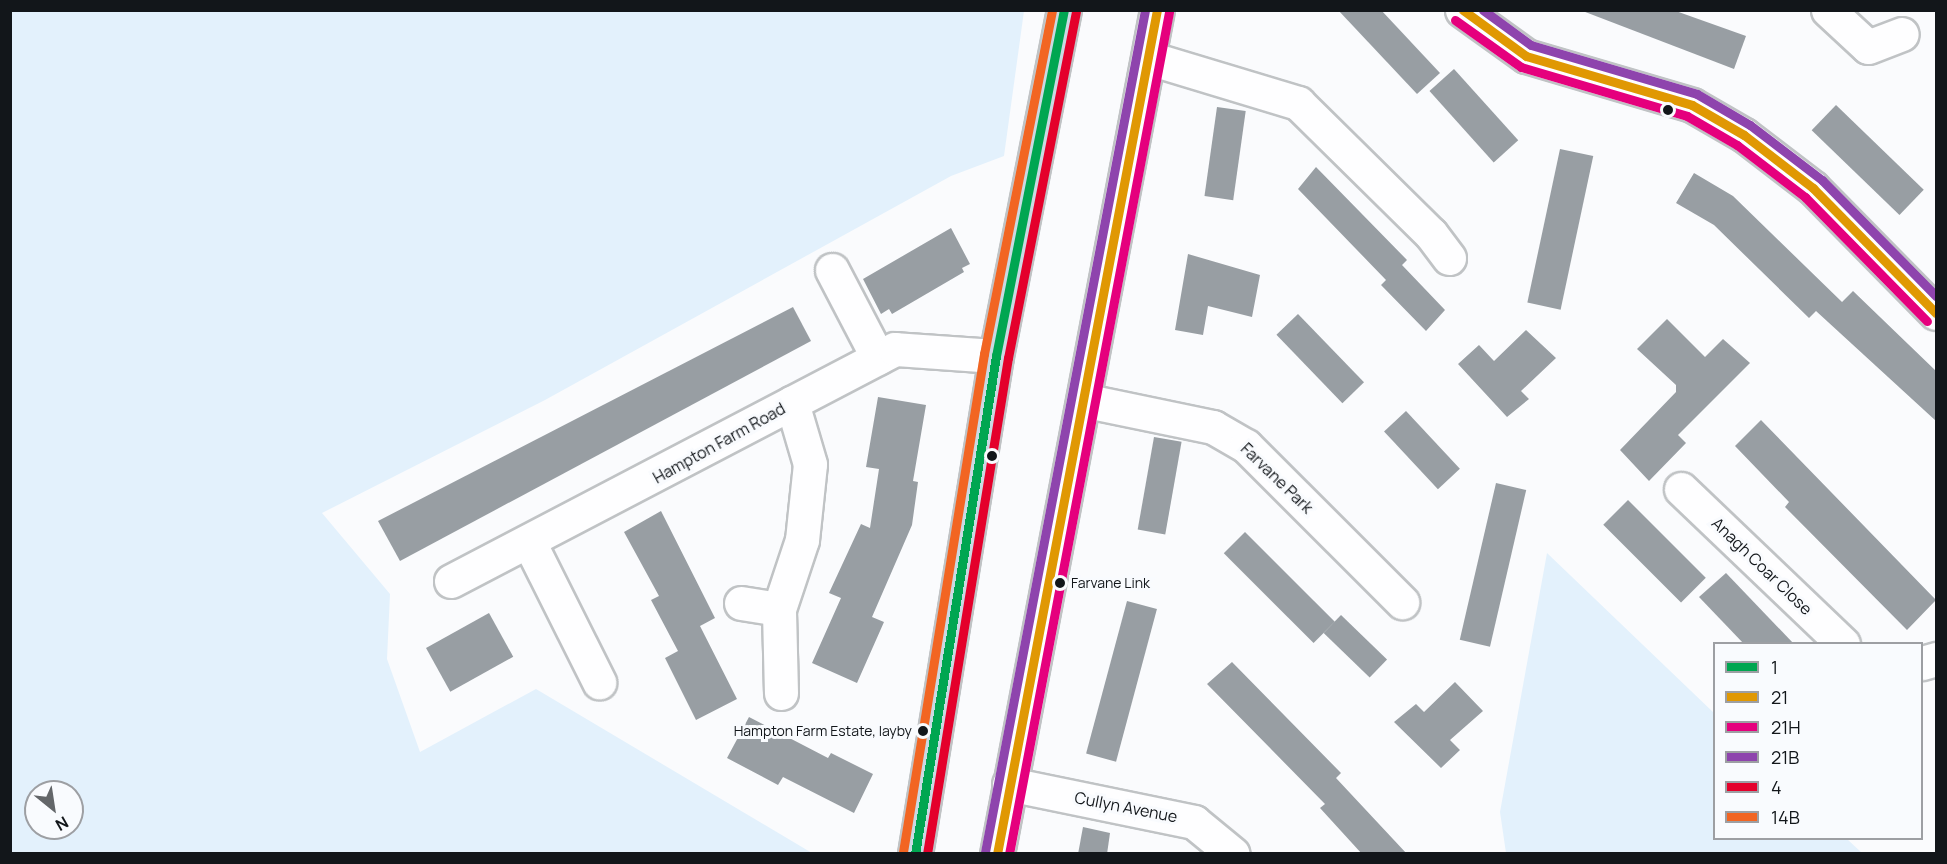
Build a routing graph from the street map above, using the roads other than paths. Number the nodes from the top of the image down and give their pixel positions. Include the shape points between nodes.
1 (1064, 10) edge
2 (1157, 10) edge
3 (1462, 10) edge
4 (1828, 10) edge
5 (1902, 34) dead end
6 (1149, 58) junction
7 (1445, 238) dead end
8 (832, 270) dead end
9 (1936, 313) edge
10 (872, 345) junction
11 (996, 356) junction
12 (1086, 401) junction
13 (792, 403) junction
14 (1681, 489) dead end
15 (529, 542) junction
16 (451, 581) dead end
17 (1402, 602) dead end
18 (741, 603) dead end
19 (779, 609) junction
20 (1841, 642) edge
21 (598, 682) dead end
22 (781, 693) dead end
23 (1009, 784) junction
24 (915, 854) edge
25 (997, 854) edge
26 (1233, 854) edge

1 - 11 highway
2 - 6 street
3 - 9 street via 1526,56 1692,105 1744,135 1813,188
4 - 5 street via 1868,47
6 - 7 street via 1298,103
6 - 12 street
8 - 10 street
10 - 11 street, Hampton Farm Road
10 - 13 street, Hampton Farm Road
11 - 24 highway
12 - 17 street, Farvane Park via 1213,427 1246,446
12 - 23 street
13 - 15 street, Hampton Farm Road
13 - 19 street via 810,464 802,540
14 - 20 street, Anagh Coar Close
15 - 16 street, Hampton Farm Road
15 - 21 street
18 - 19 street
19 - 22 street
23 - 25 street
23 - 26 street, Cullyn Avenue via 1194,822

